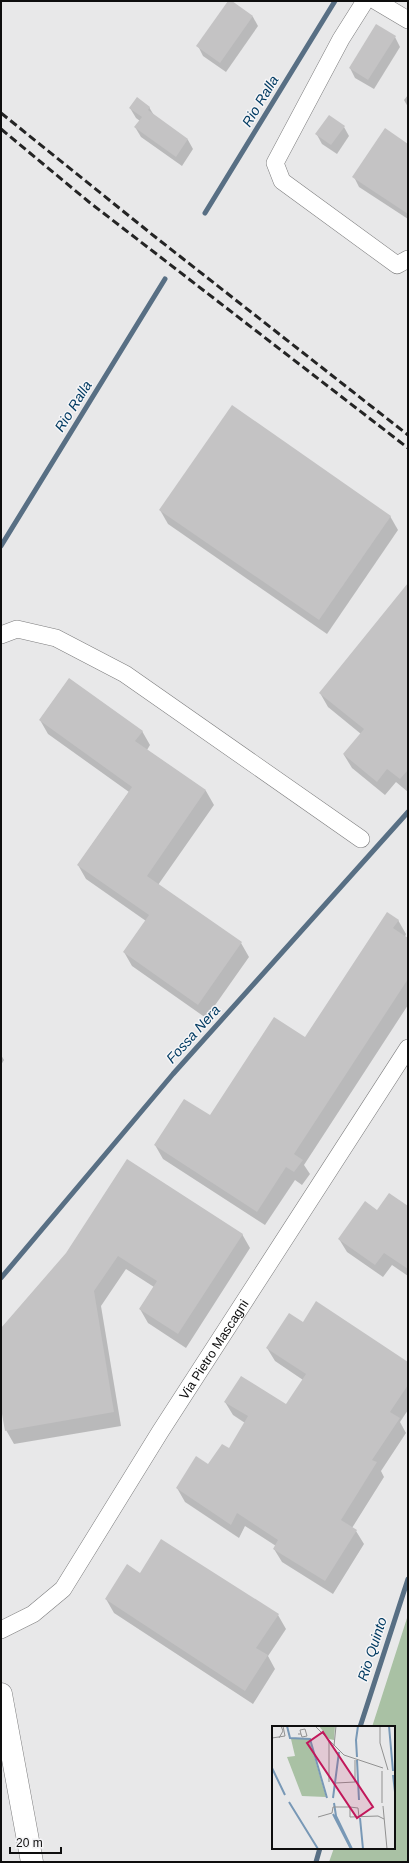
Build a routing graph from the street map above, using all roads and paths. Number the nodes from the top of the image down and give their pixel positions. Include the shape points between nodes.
1 (364, 1) edge
2 (376, 1) edge
3 (408, 20) edge
4 (408, 259) edge
5 (1, 635) edge
6 (361, 839) dead end
7 (408, 1048) edge
8 (1, 1630) edge
9 (1, 1694) edge
10 (32, 1862) edge

1 - 4 street via 275,163 282,182 397,265
2 - 3 street
5 - 6 street via 17,629 56,638 125,674
7 - 8 street, Via Pietro Mascagni via 160,1432 63,1589 32,1614
9 - 10 main road

